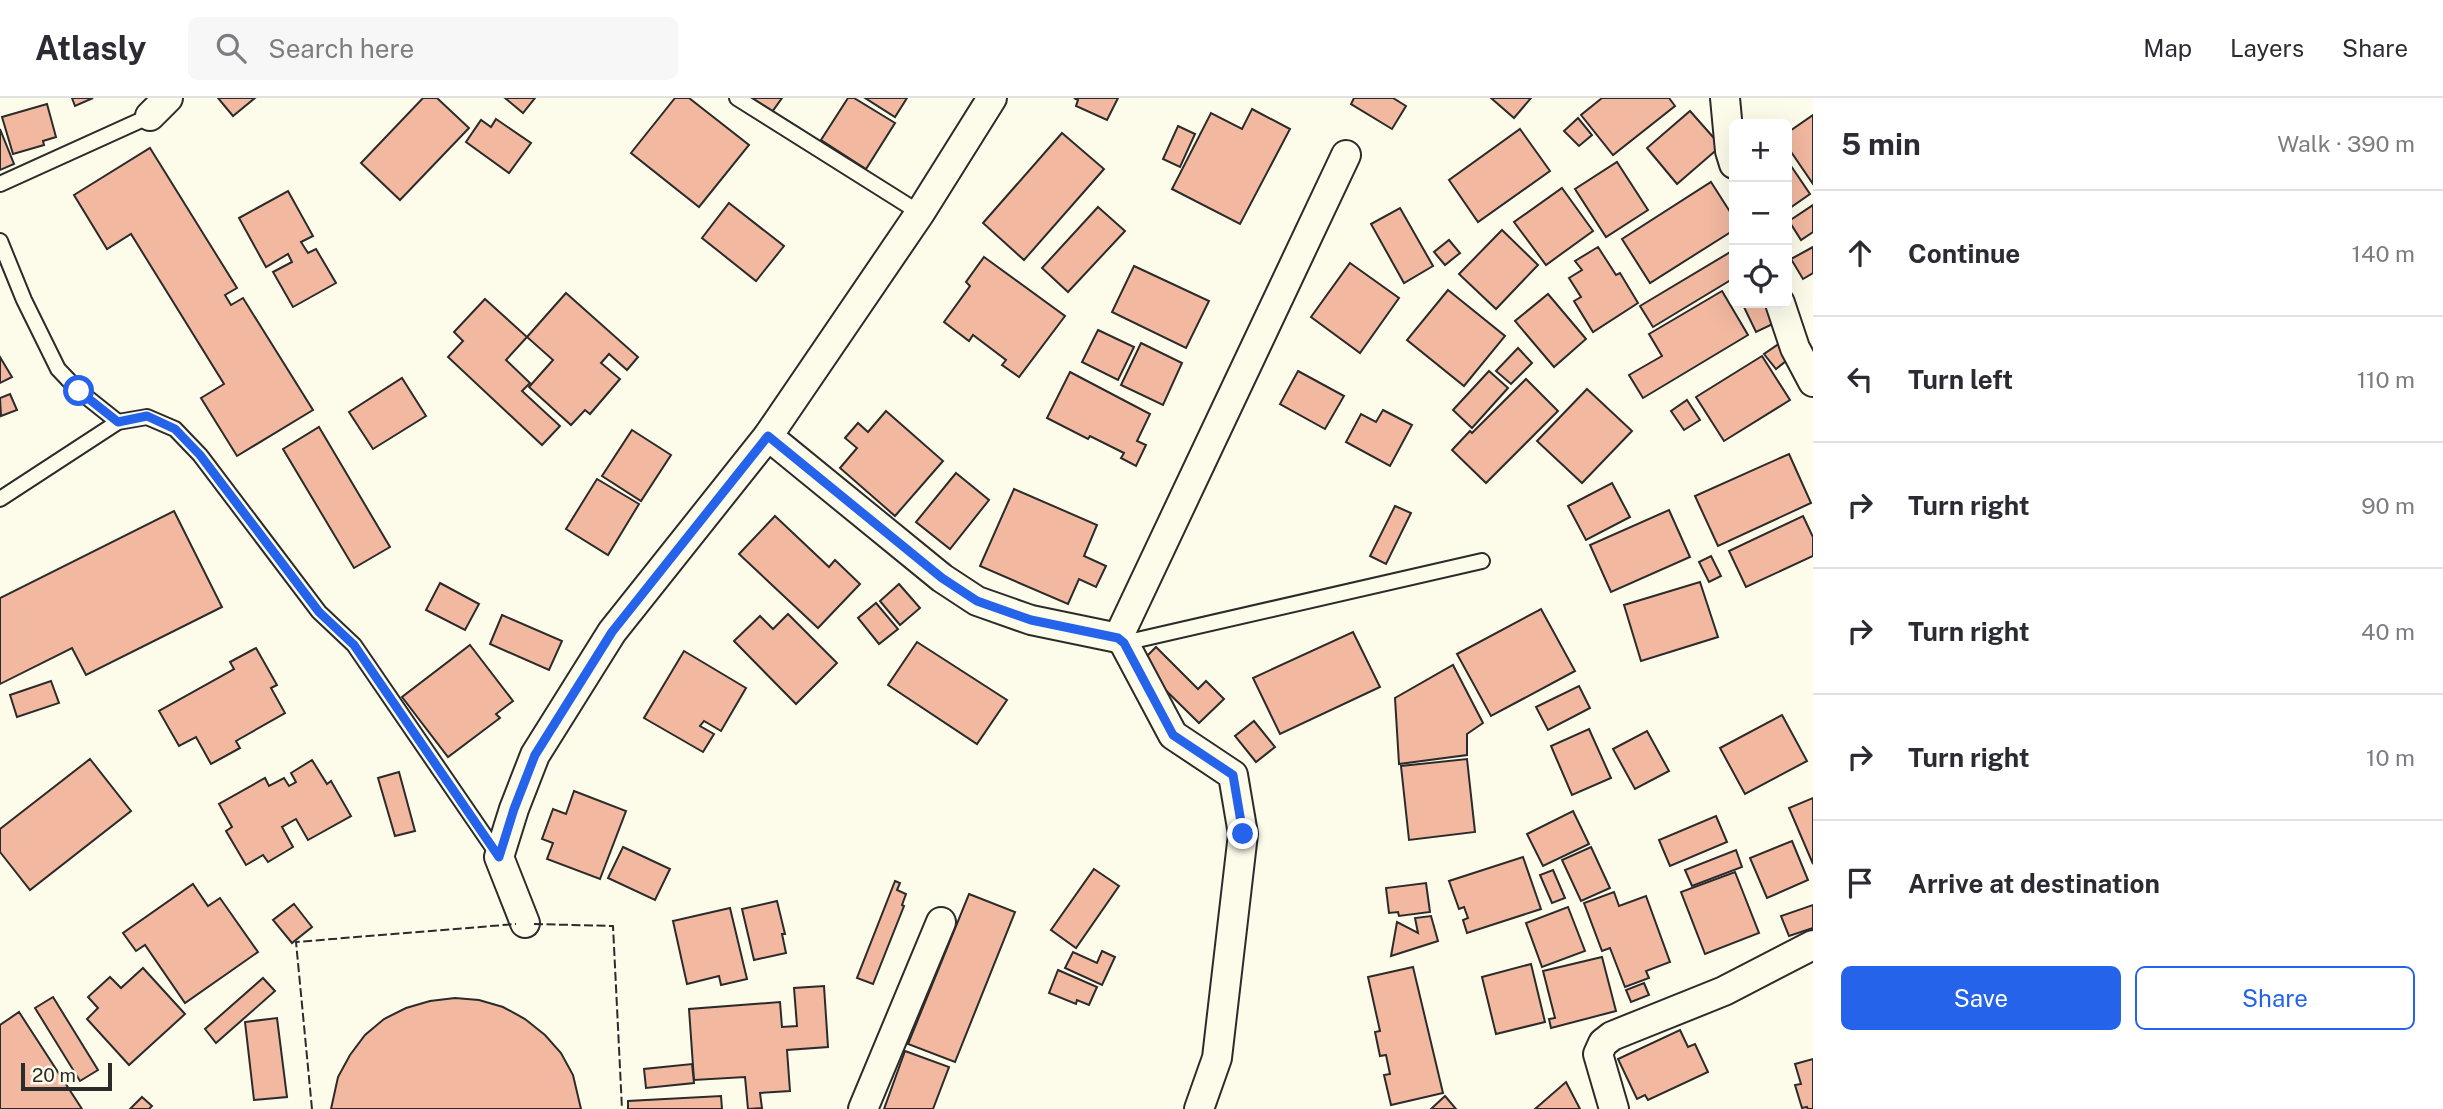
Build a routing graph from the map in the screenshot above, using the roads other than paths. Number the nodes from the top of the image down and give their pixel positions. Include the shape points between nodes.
1 (737, 98) edge
2 (992, 98) edge
3 (1725, 98) edge
4 (159, 107) edge
5 (1729, 140) edge
6 (1346, 155) dead end
7 (0, 184) edge
8 (920, 213) junction
9 (0, 241) edge
10 (1782, 308) edge
11 (1813, 382) edge
12 (118, 422) junction
13 (768, 436) junction
14 (0, 499) edge
15 (1482, 561) dead end
16 (1121, 640) junction
17 (499, 857) junction
18 (941, 922) dead end
19 (525, 923) dead end
20 (1813, 945) edge
21 (863, 1109) edge
22 (1199, 1109) edge
23 (1614, 1109) edge

1 - 8 lane
2 - 8 street
3 - 5 street
4 - 7 lane
6 - 16 street
8 - 13 street
9 - 12 lane via 58,369
10 - 11 street
12 - 14 lane
12 - 17 lane via 147,416 175,429 200,455 319,612 354,645
13 - 16 street via 942,578 977,601 1031,620
13 - 17 street via 612,632 535,755
15 - 16 lane
16 - 22 street via 1173,735 1233,775 1243,834 1217,1058
17 - 19 street
18 - 21 street
20 - 23 street via 1724,991 1603,1043 1598,1054

